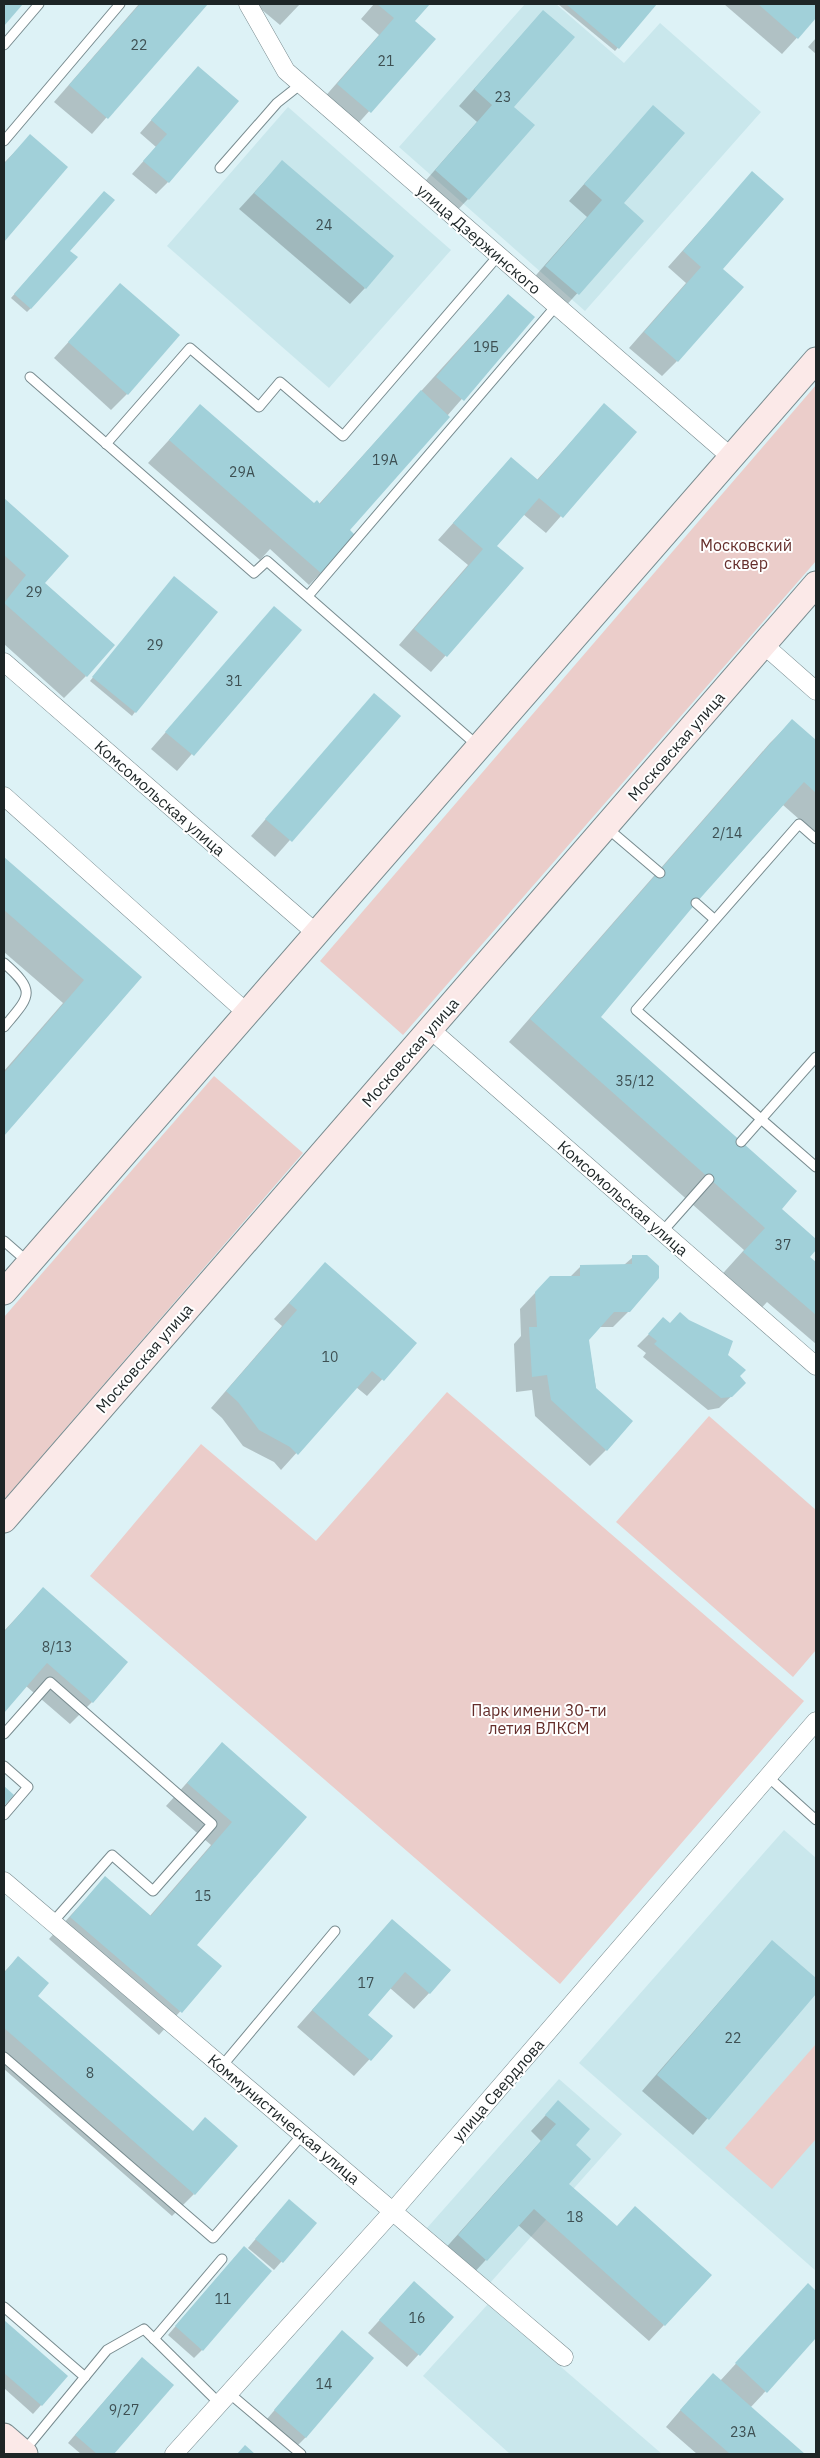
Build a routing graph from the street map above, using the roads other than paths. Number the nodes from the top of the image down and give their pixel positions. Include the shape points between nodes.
1 (39, 4) edge
2 (120, 4) edge
3 (248, 4) edge
4 (4, 45) edge
5 (301, 84) junction
6 (4, 141) edge
7 (220, 168) dead end
8 (498, 256) junction
9 (556, 306) junction
10 (816, 360) edge
11 (30, 377) dead end
12 (106, 444) junction
13 (731, 457) junction
14 (816, 584) edge
15 (308, 596) junction
16 (764, 644) junction
17 (4, 662) edge
18 (816, 691) edge
19 (479, 747) junction
20 (4, 796) edge
21 (605, 827) junction
22 (816, 839) edge
23 (660, 873) dead end
24 (696, 903) dead end
25 (714, 919) junction
26 (316, 933) junction
27 (4, 963) edge
28 (247, 1013) junction
29 (4, 1027) edge
30 (430, 1029) junction
31 (816, 1057) edge
32 (761, 1119) junction
33 (741, 1142) dead end
34 (816, 1167) edge
35 (709, 1179) dead end
36 (662, 1232) junction
37 (4, 1241) edge
38 (29, 1263) junction
39 (4, 1292) edge
40 (816, 1366) edge
41 (4, 1520) edge
42 (816, 1721) edge
43 (4, 1734) edge
44 (4, 1766) edge
45 (767, 1776) junction
46 (4, 1815) edge
47 (816, 1820) edge
48 (4, 1881) edge
49 (52, 1922) junction
50 (335, 1931) dead end
51 (4, 2057) edge
52 (222, 2066) junction
53 (302, 2135) junction
54 (393, 2211) junction
55 (222, 2259) dead end
56 (4, 2307) edge
57 (154, 2339) junction
58 (564, 2357) dead end
59 (85, 2376) junction
60 (224, 2398) junction
61 (4, 2436) edge
62 (24, 2453) edge
63 (174, 2454) edge
64 (301, 2454) edge

1 - 4 lane
2 - 6 lane
3 - 5 street, улица Дзержинского via 286,71
5 - 7 lane via 277,103
5 - 8 street, улица Дзержинского
8 - 9 street, улица Дзержинского
8 - 12 lane via 343,436 280,382 259,407 190,348
9 - 13 street, улица Дзержинского
9 - 15 lane
10 - 13 main road
11 - 12 lane
12 - 15 lane via 254,573 267,560
13 - 19 main road
14 - 16 main road, Московская улица
15 - 19 lane
16 - 18 street
16 - 21 main road, Московская улица
17 - 26 street, Комсомольская улица
19 - 26 main road
20 - 28 street
21 - 23 lane
21 - 30 main road, Московская улица
22 - 25 lane via 799,824
24 - 25 lane
25 - 32 lane via 636,1010
26 - 28 main road
27 - 29 lane via 22,978 27,994
28 - 38 main road
30 - 36 street, Комсомольская улица
30 - 41 main road, Московская улица
31 - 32 lane
32 - 33 lane
32 - 34 lane
35 - 36 lane
36 - 40 street, Комсомольская улица
37 - 38 lane
38 - 39 main road
42 - 45 street, улица Свердлова
43 - 49 lane via 50,1682 212,1824 153,1891 112,1855
44 - 46 lane via 28,1787
45 - 47 lane
45 - 54 street, улица Свердлова
48 - 49 street, Коммунистическая улица
49 - 52 street, Коммунистическая улица
50 - 52 lane
51 - 53 lane via 213,2238
52 - 53 street, Коммунистическая улица
53 - 54 street, Коммунистическая улица
54 - 58 street, Коммунистическая улица
54 - 60 street, улица Свердлова
55 - 57 lane
56 - 59 lane
57 - 59 lane via 144,2329 107,2350
57 - 60 lane
59 - 62 lane
60 - 63 street, улица Свердлова
60 - 64 lane
61 - 62 main road

